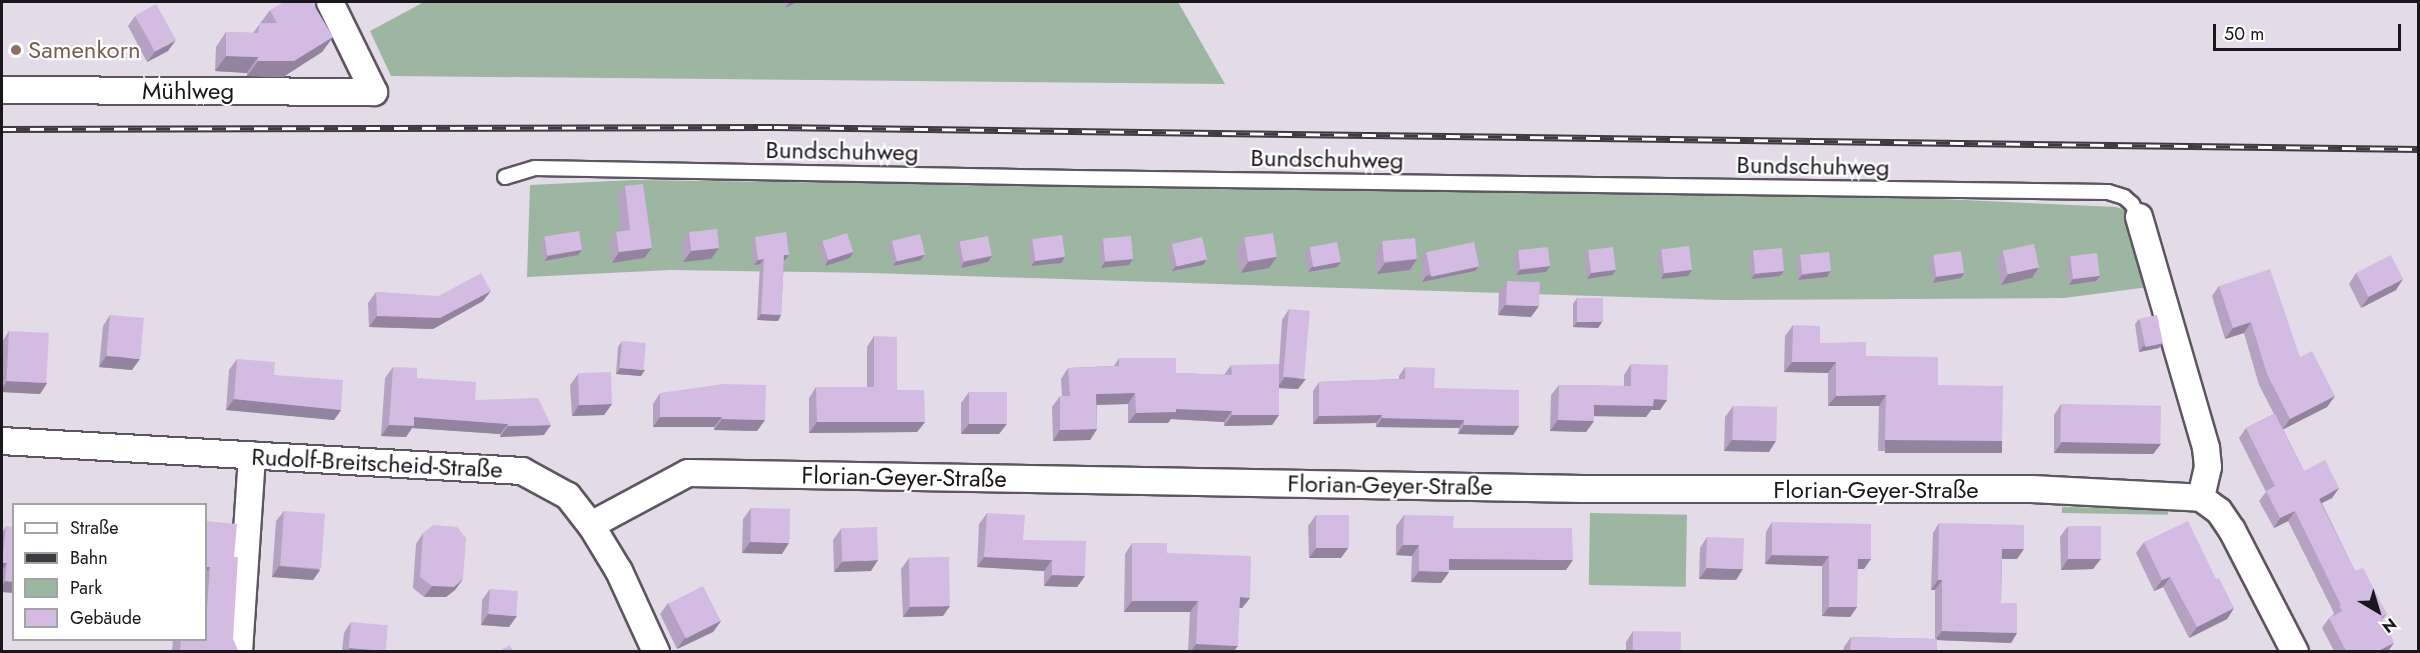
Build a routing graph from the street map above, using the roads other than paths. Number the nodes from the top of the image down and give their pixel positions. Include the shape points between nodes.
1 (330, 2) edge
2 (2, 90) edge
3 (505, 177) dead end
4 (2139, 217) joint
5 (2, 441) edge
6 (252, 455) junction
7 (2201, 498) junction
8 (591, 525) junction
9 (239, 651) edge
10 (656, 651) edge
11 (2295, 651) edge

1 - 2 street, Mühlweg via 374,92
3 - 4 lane, Bundschuhweg via 535,168 2108,192 2124,197
4 - 7 street via 2206,448 2208,467
5 - 6 street, Rudolf-Breitscheid-Straße
6 - 8 street, Rudolf-Breitscheid-Straße via 522,471 568,496
6 - 9 street
7 - 8 street, Florian-Geyer-Straße via 2032,489 1595,489 688,474
7 - 11 street via 2219,512 2232,530
8 - 10 street, Rudolf-Breitscheid-Straße via 619,571

